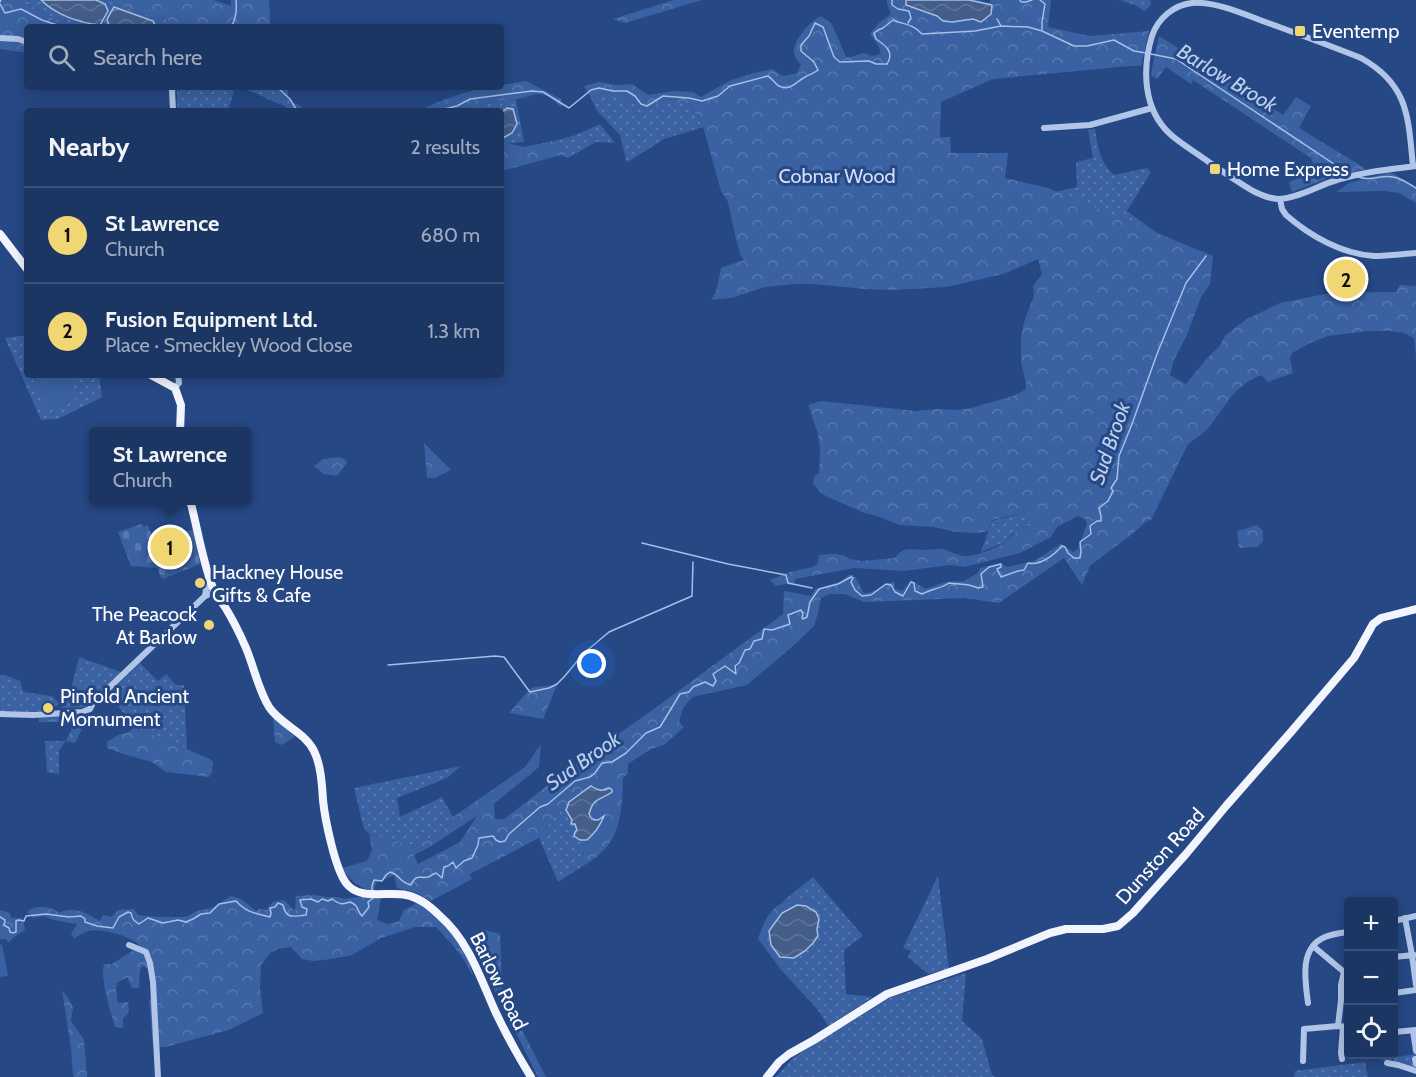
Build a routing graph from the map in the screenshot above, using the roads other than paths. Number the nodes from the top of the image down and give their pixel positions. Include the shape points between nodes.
1 (0, 38) edge
2 (24, 41) edge
3 (172, 90) edge
4 (173, 108) edge
5 (1152, 108) junction
6 (1044, 128) dead end
7 (1414, 166) edge
8 (1280, 199) junction
9 (0, 234) edge
10 (1416, 253) edge
11 (24, 265) edge
12 (157, 378) edge
13 (178, 378) edge
14 (175, 388) junction
15 (180, 427) edge
16 (191, 505) edge
17 (209, 576) junction
18 (214, 592) junction
19 (205, 596) junction
20 (1416, 609) edge
21 (0, 714) edge
22 (1416, 916) edge
23 (1405, 918) junction
24 (1398, 920) edge
25 (1344, 933) edge
26 (129, 945) dead end
27 (1313, 946) junction
28 (1414, 954) edge
29 (1398, 956) edge
30 (1344, 969) edge
31 (1344, 977) edge
32 (1416, 985) edge
33 (1416, 990) edge
34 (1398, 992) edge
35 (1308, 1003) dead end
36 (1343, 1027) edge
37 (1414, 1031) edge
38 (1398, 1032) edge
39 (1416, 1051) edge
40 (1342, 1059) dead end
41 (1415, 1059) edge
42 (1303, 1061) dead end
43 (1387, 1064) dead end
44 (1416, 1064) edge
45 (1416, 1071) edge
46 (158, 1077) edge
47 (531, 1077) edge
48 (767, 1077) edge

1 - 2 street
3 - 4 street
5 - 6 street via 1090,124
5 - 7 street via 1146,80 1156,28 1173,9 1204,3 1361,58 1378,69 1405,106
5 - 8 street via 1178,141 1250,189
7 - 8 street via 1348,177
8 - 10 street via 1286,215 1330,245 1364,255
9 - 11 main road
12 - 14 main road
13 - 14 street
14 - 15 main road via 181,405
16 - 17 main road, Barlow Road
17 - 18 main road, Barlow Road
17 - 19 street
18 - 19 street
18 - 47 main road, Barlow Road via 235,626 270,708 314,751 336,863 344,880 353,890 372,895 407,895 439,914 459,936
19 - 21 street via 90,709
20 - 48 main road, Dunston Road via 1381,618 1373,624 1354,658 1186,854 1118,926 1050,933 887,994 789,1054
22 - 23 street
23 - 24 street
23 - 28 street
25 - 27 street via 1325,937
26 - 46 street via 146,952 150,963
27 - 30 street
27 - 35 street via 1306,955
28 - 29 street
28 - 32 street
31 - 36 street
33 - 34 street
36 - 40 street
36 - 42 street via 1304,1029
37 - 38 street
37 - 39 street
41 - 44 street
43 - 45 street

